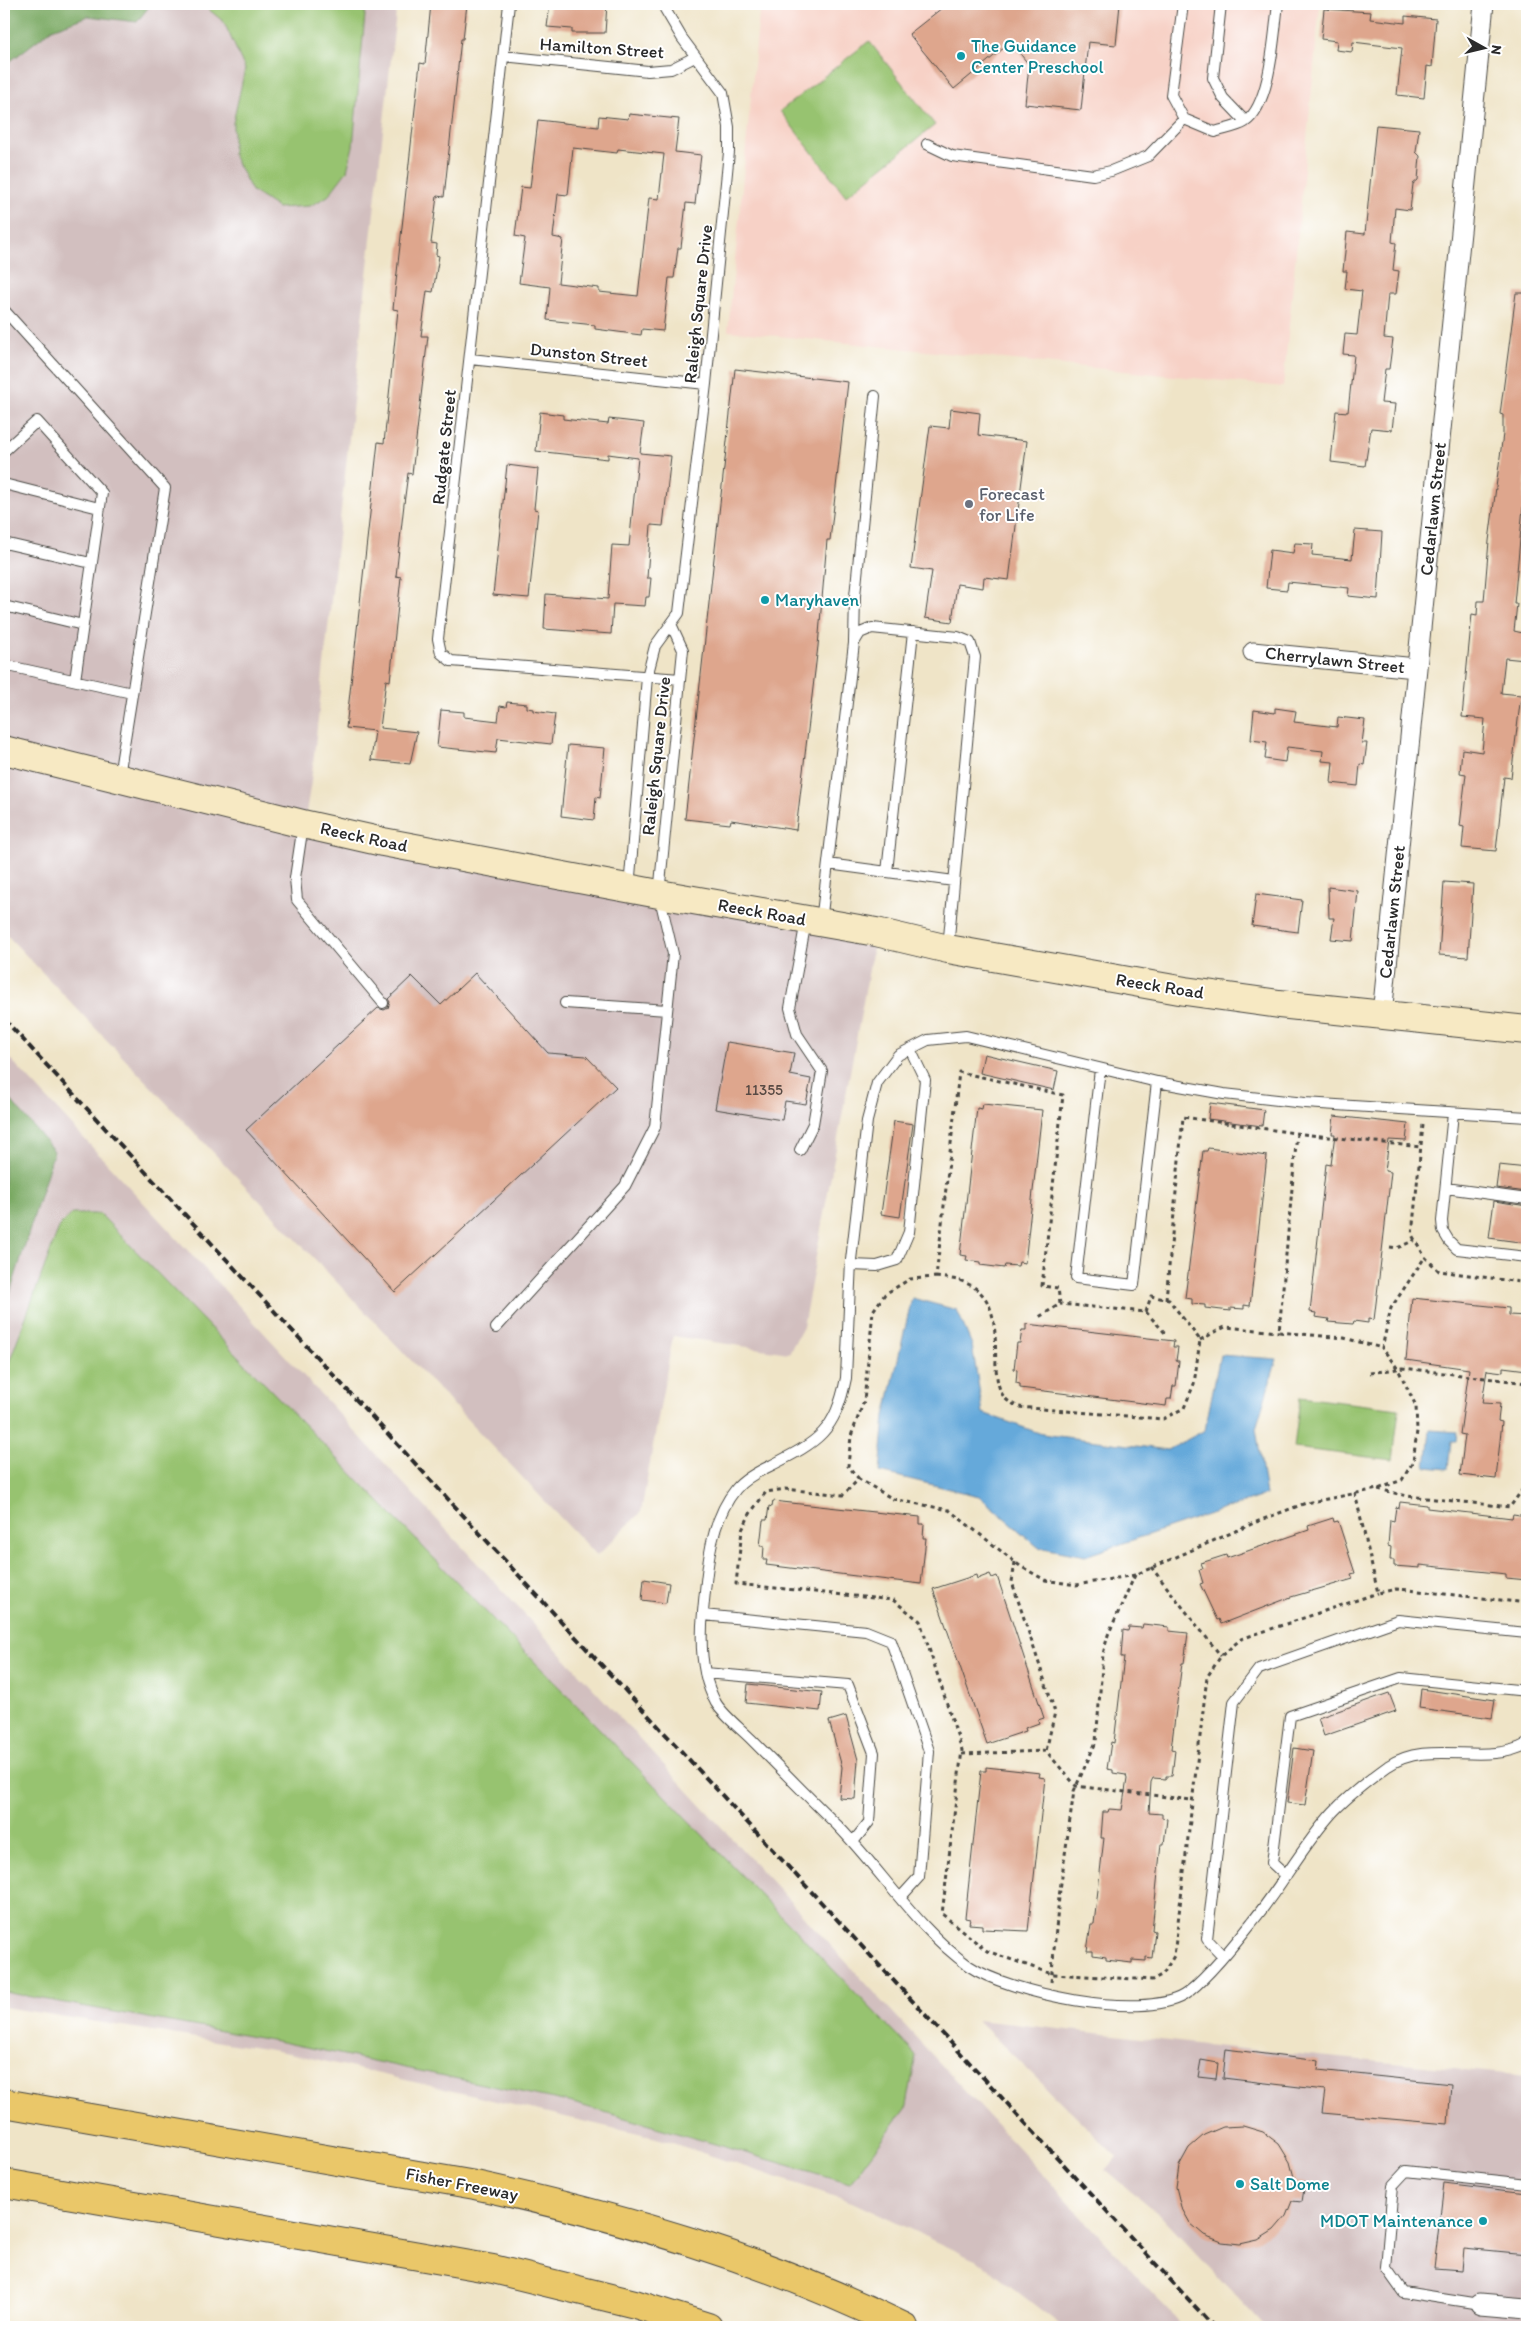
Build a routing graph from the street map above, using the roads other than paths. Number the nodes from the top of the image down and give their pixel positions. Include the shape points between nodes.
1 (509, 4) edge
2 (662, 4) edge
3 (1183, 4) edge
4 (1221, 4) edge
5 (1278, 4) edge
6 (1484, 4) edge
7 (503, 56) junction
8 (695, 57) junction
9 (1184, 118) junction
10 (1245, 122) junction
11 (927, 144) dead end
12 (4, 310) edge
13 (470, 359) junction
14 (706, 384) junction
15 (875, 396) dead end
16 (4, 451) edge
17 (4, 484) edge
18 (99, 508) junction
19 (4, 543) edge
20 (92, 563) junction
21 (4, 606) edge
22 (671, 624) junction
23 (83, 625) junction
24 (914, 632) junction
25 (854, 643) junction
26 (1253, 652) dead end
27 (4, 665) edge
28 (1416, 668) junction
29 (646, 676) junction
30 (680, 679) junction
31 (75, 680) junction
32 (132, 693) junction
33 (4, 750) edge
34 (118, 777) junction
35 (304, 824) junction
36 (828, 864) junction
37 (887, 872) junction
38 (954, 882) junction
39 (629, 889) junction
40 (658, 894) junction
41 (814, 921) junction
42 (948, 949) junction
43 (384, 1003) dead end
44 (565, 1003) dead end
45 (667, 1010) junction
46 (1382, 1015) junction
47 (1527, 1030) edge
48 (910, 1049) junction
49 (1100, 1069) junction
50 (1157, 1082) junction
51 (1453, 1113) junction
52 (1527, 1117) edge
53 (800, 1150) dead end
54 (1446, 1188) junction
55 (1527, 1199) edge
56 (1527, 1257) edge
57 (851, 1265) junction
58 (496, 1328) dead end
59 (703, 1614) junction
60 (1527, 1633) edge
61 (705, 1673) junction
62 (1527, 1691) edge
63 (1527, 1744) edge
64 (853, 1842) junction
65 (1286, 1876) junction
66 (900, 1898) junction
67 (1222, 1955) junction
68 (4, 2102) edge
69 (4, 2183) edge
70 (1527, 2184) edge
71 (1480, 2304) joint
72 (1527, 2308) edge
73 (708, 2327) edge
74 (904, 2327) edge

1 - 7 lane, Rudgate Street
2 - 8 lane, Raleigh Square Drive
3 - 9 lane via 1171,95
4 - 10 lane via 1213,78 1223,98
5 - 10 lane via 1261,102
6 - 28 street, Cedarlawn Street
7 - 8 lane, Hamilton Street via 648,71 671,69
7 - 13 lane, Rudgate Street
8 - 14 lane, Raleigh Square Drive via 723,93 729,126
9 - 10 lane via 1215,132
9 - 11 lane via 1148,156 1094,176 952,156
12 - 32 lane via 165,488
13 - 14 lane, Dunston Street
13 - 29 lane, Rudgate Street via 438,639 441,653 452,661
14 - 22 lane, Raleigh Square Drive via 679,613
15 - 25 lane via 855,596
16 - 18 lane via 36,421 102,493
17 - 18 lane
18 - 20 lane
19 - 20 lane
20 - 23 lane
21 - 23 lane
22 - 29 lane, Raleigh Square Drive via 655,646
22 - 30 lane, Raleigh Square Drive via 682,650
23 - 31 lane
24 - 25 lane via 872,628 860,633
24 - 37 lane
24 - 38 lane via 958,637 970,642 975,657
25 - 36 lane
26 - 28 street, Cherrylawn Street
27 - 31 lane
28 - 46 street, Cedarlawn Street
29 - 30 lane, Rudgate Street
29 - 39 lane, Raleigh Square Drive
30 - 40 lane, Raleigh Square Drive
31 - 32 lane
32 - 34 lane
33 - 34 street, Reeck Road
34 - 35 street, Reeck Road
35 - 39 street, Reeck Road
35 - 43 lane via 295,878 297,900
36 - 37 lane
36 - 41 lane
37 - 38 lane
38 - 42 lane
39 - 40 street, Reeck Road
40 - 41 street, Reeck Road
40 - 45 lane, Raleigh Square Drive via 673,954
41 - 42 street, Reeck Road
41 - 53 lane via 790,1008 797,1034 822,1071 813,1124
42 - 46 street, Reeck Road via 1185,991
44 - 45 lane
45 - 58 lane, Raleigh Square Drive via 655,1127 625,1186
46 - 47 street, Reeck Road
48 - 49 lane via 928,1040 966,1036
48 - 57 lane via 898,1055 876,1084 867,1121
48 - 57 lane via 925,1080 909,1232 898,1260 877,1266
49 - 50 lane
49 - 50 lane via 1076,1278 1134,1285
50 - 51 lane via 1305,1103
51 - 52 lane
51 - 54 lane
54 - 55 lane
54 - 56 lane via 1443,1231 1457,1249
57 - 59 lane via 846,1378 836,1413 827,1430 816,1441 739,1485 729,1499 717,1522
59 - 61 lane
59 - 66 lane via 866,1631 891,1641 929,1751 919,1877
60 - 67 lane via 1398,1620 1260,1669 1234,1702 1207,1939
61 - 64 lane via 717,1705
61 - 64 lane via 848,1685 874,1753 868,1822
62 - 65 lane via 1400,1678 1290,1716 1272,1862
63 - 65 lane via 1496,1753 1413,1755 1391,1764 1334,1811
64 - 66 lane
65 - 67 lane via 1253,1921
66 - 67 lane via 939,1940 971,1967 1018,1988 1050,1995 1127,2004 1166,2002 1183,1995 1199,1982
68 - 74 highway, Fisher Freeway via 537,2199 700,2245 779,2273
69 - 73 highway via 493,2269 635,2304
70 - 71 lane via 1406,2171 1393,2185 1386,2268 1404,2292
71 - 72 street

